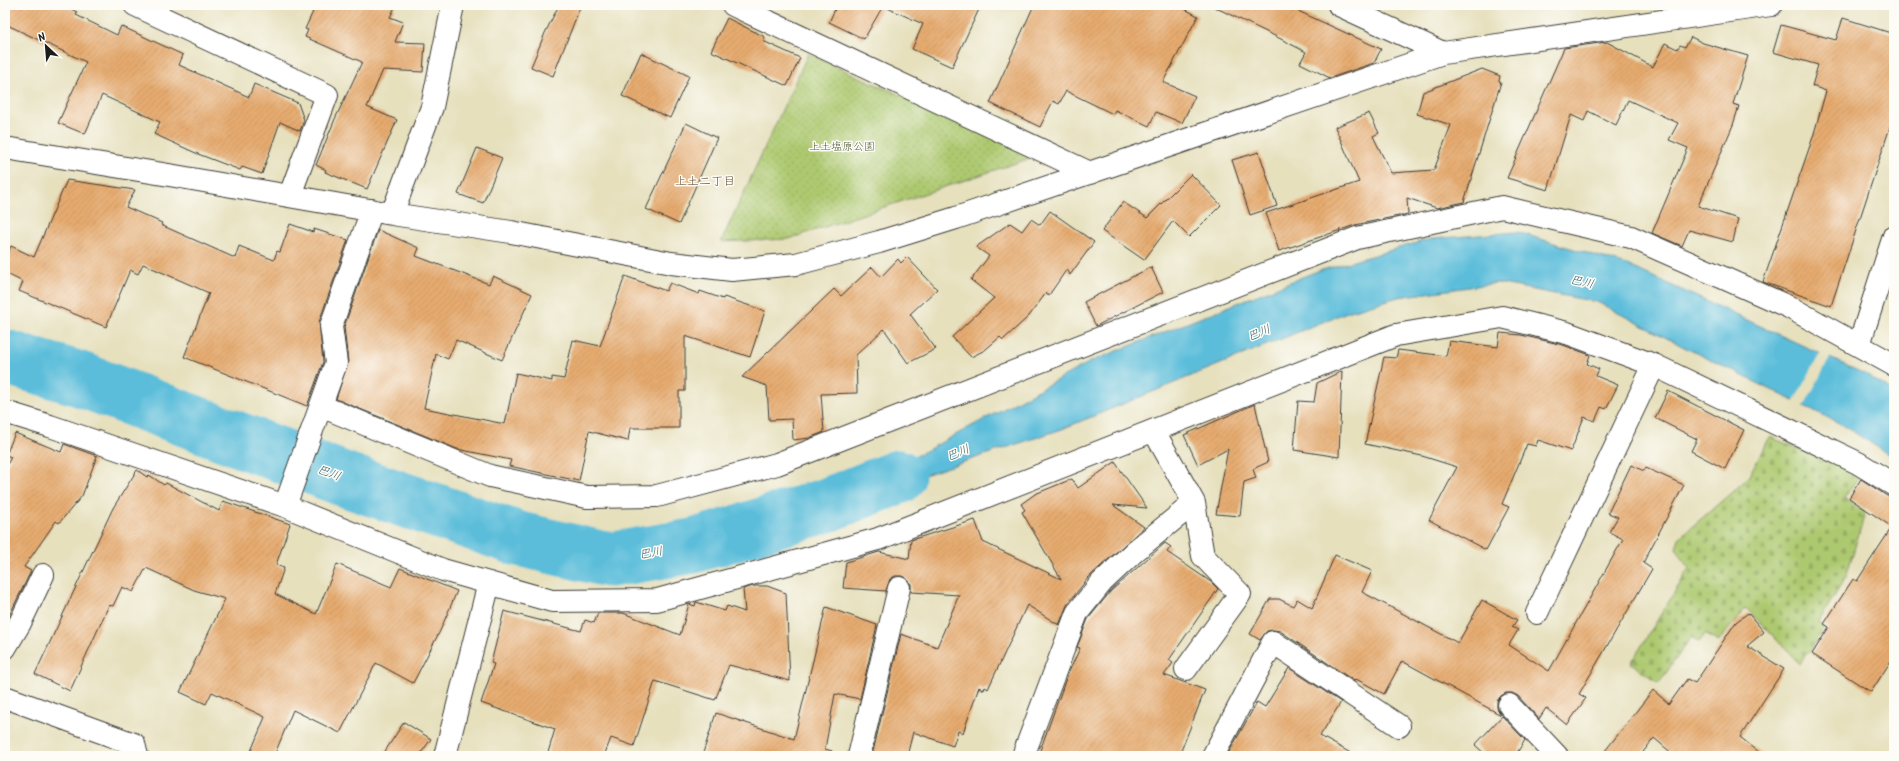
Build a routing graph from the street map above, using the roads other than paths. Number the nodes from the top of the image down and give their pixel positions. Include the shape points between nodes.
1 (135, 5) edge
2 (453, 5) edge
3 (733, 5) edge
4 (1339, 5) edge
5 (1771, 5) edge
6 (1443, 53) junction
7 (5, 148) edge
8 (1090, 173) junction
9 (290, 195) junction
10 (382, 212) junction
11 (1894, 236) edge
12 (1859, 345) junction
13 (1894, 365) edge
14 (1654, 366) junction
15 (321, 406) junction
16 (5, 412) edge
17 (1154, 431) junction
18 (1894, 486) edge
19 (1194, 503) junction
20 (285, 506) junction
21 (44, 575) dead end
22 (489, 583) junction
23 (899, 588) dead end
24 (1537, 613) dead end
25 (5, 648) edge
26 (1186, 669) dead end
27 (5, 697) edge
28 (1509, 705) dead end
29 (1399, 726) dead end
30 (137, 756) edge
31 (445, 756) edge
32 (859, 756) edge
33 (1023, 756) edge
34 (1212, 756) edge
35 (1558, 756) edge

1 - 9 street via 327,95
2 - 10 street via 432,107
3 - 8 street
4 - 6 street
5 - 6 street
6 - 8 street
7 - 9 street
8 - 10 street via 879,242 796,264 732,270 671,263 511,232
9 - 10 street
10 - 15 street via 331,326 336,363
11 - 12 street
12 - 13 street
12 - 15 street via 1789,307 1631,237 1502,207 1357,238 777,464 657,496 587,497 490,476
14 - 17 street via 1567,333 1502,317 1396,335
14 - 18 street via 1858,463
14 - 24 street
15 - 20 street
16 - 20 street
17 - 19 street
17 - 22 street via 878,539 657,600 552,601
19 - 26 street via 1203,556 1240,594
19 - 33 street via 1135,550 1102,582 1077,613
20 - 22 street via 443,570
21 - 25 street
22 - 31 street
23 - 32 street
27 - 30 street via 134,744
28 - 35 street
29 - 34 street via 1273,642

